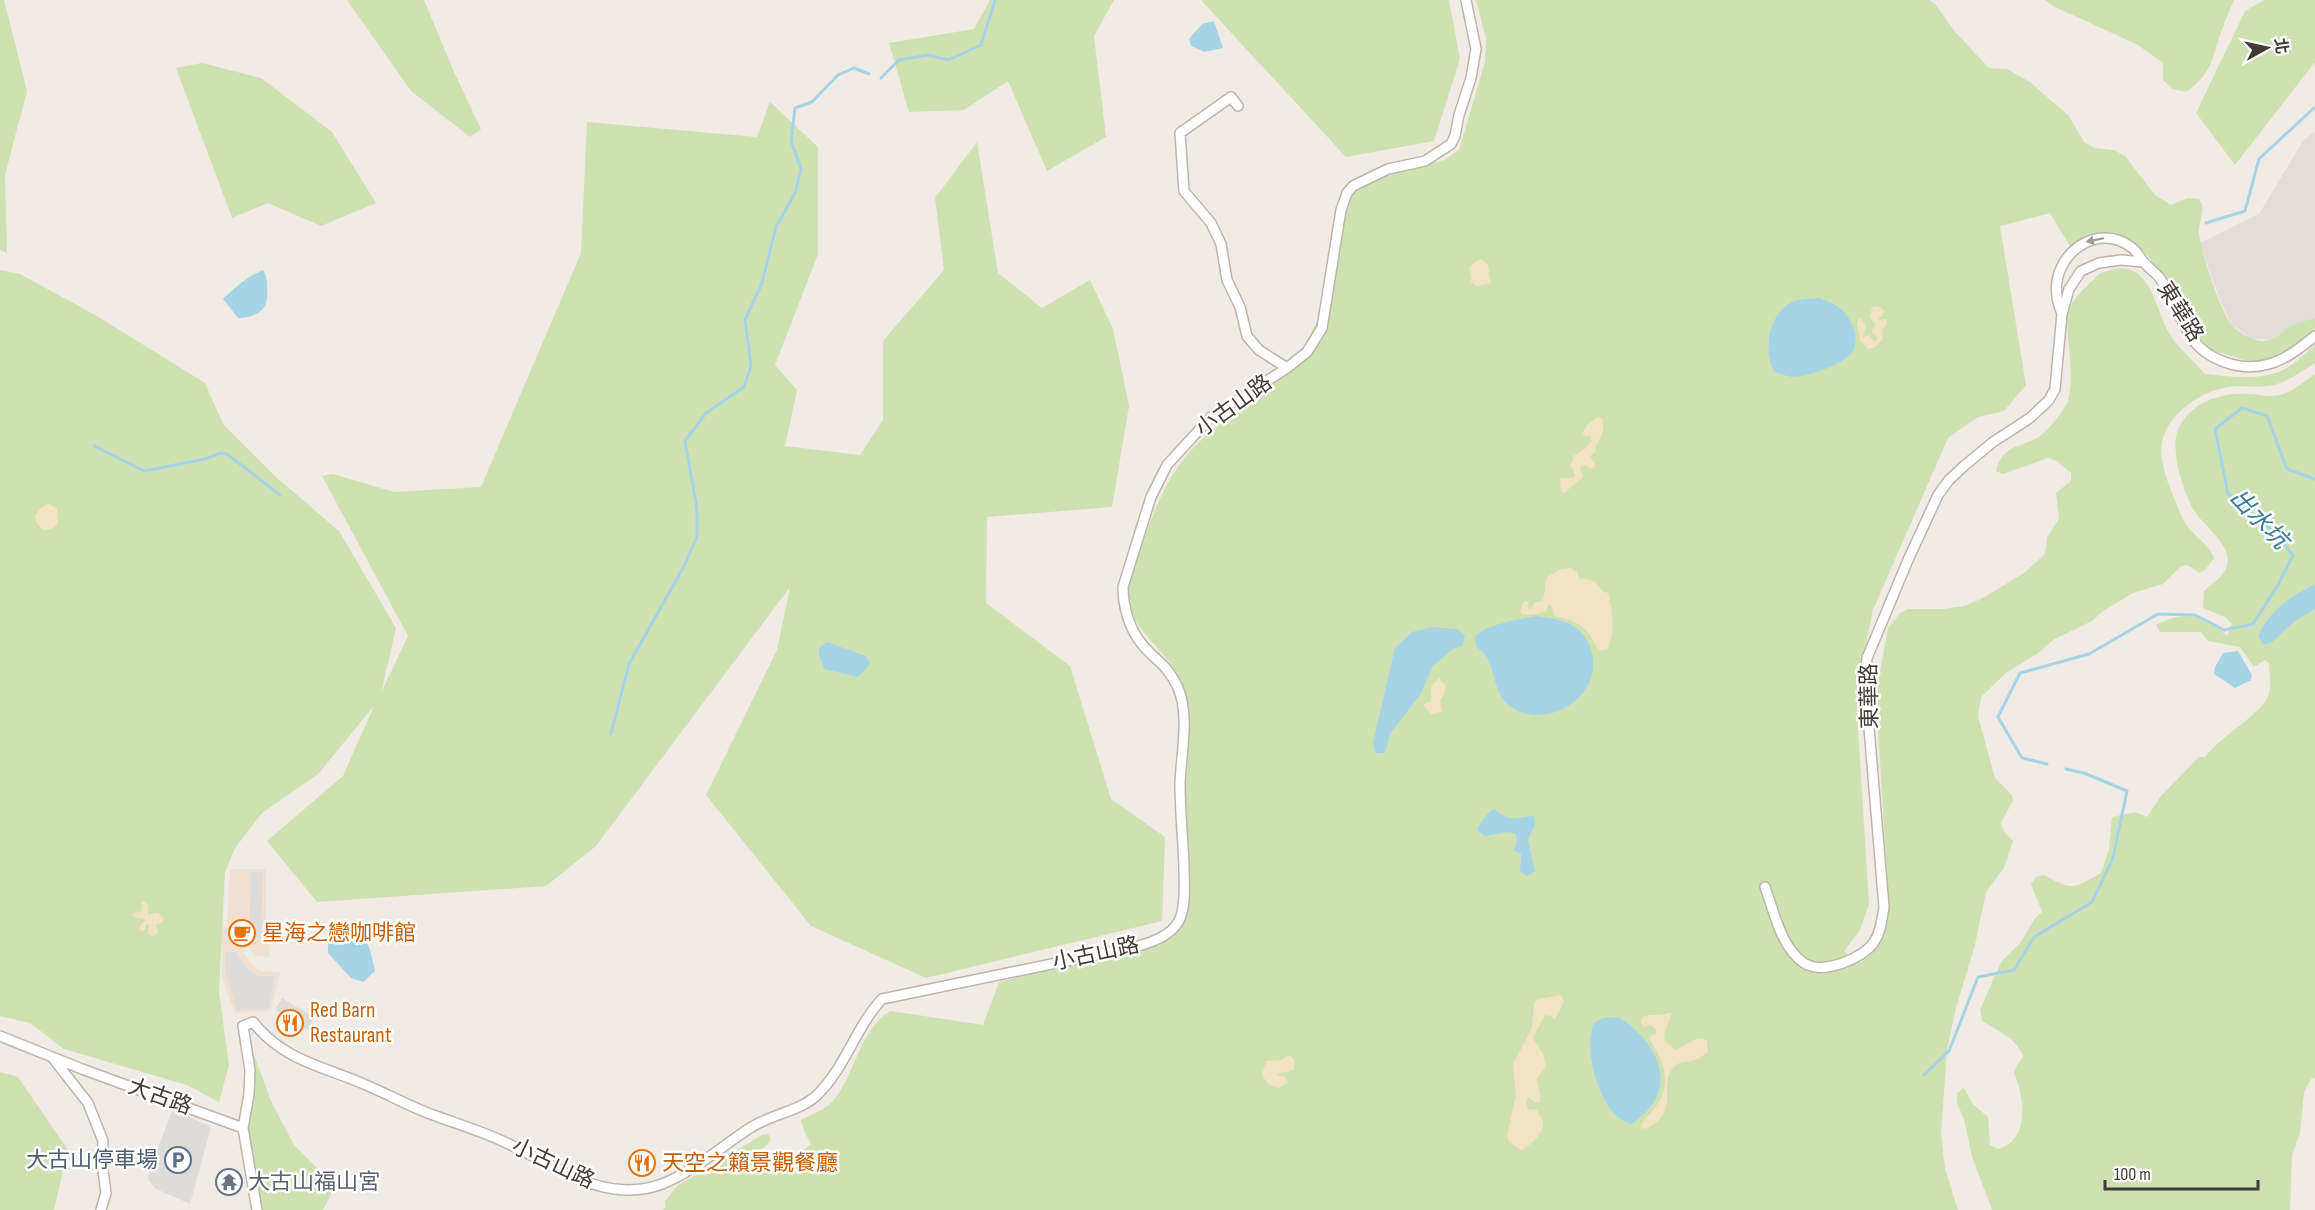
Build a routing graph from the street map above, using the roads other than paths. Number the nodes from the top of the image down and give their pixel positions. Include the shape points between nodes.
1 (1466, 0) edge
2 (1238, 106) dead end
3 (2144, 262) junction
4 (2062, 314) junction
5 (2315, 336) edge
6 (1287, 368) junction
7 (1765, 886) dead end
8 (0, 1036) edge
9 (52, 1057) junction
10 (243, 1128) junction
11 (101, 1210) edge
12 (257, 1210) edge

1 - 6 street, 小古山路 via 1476,49 1455,136 1451,144 1425,161 1388,169 1353,186 1347,193 1322,328 1307,352
2 - 6 street via 1231,97 1180,133 1184,191 1211,223 1221,244 1227,280 1240,307 1247,336 1259,350
3 - 4 street, 東華路 via 2099,263 2081,272 2069,289
3 -> 4 street, 東華路 via 2133,247 2116,239 2098,238 2079,245 2066,257 2058,276 2056,296
3 - 5 street, 東華路 via 2158,277 2192,339 2211,356 2248,367 2268,364 2293,353
4 - 7 street, 東華路 via 2055,389 2049,400 1964,466 1938,495 1867,658 1865,680 1884,907 1874,944 1838,965 1822,969 1804,964 1788,947
6 - 10 street, 小古山路 via 1211,417 1167,465 1151,497 1123,587 1124,610 1140,642 1166,666 1179,690 1184,729 1180,784 1185,894 1181,918 1155,942 882,999 870,1012 839,1068 815,1098 753,1125 661,1184 639,1189 583,1182 502,1140 421,1111 296,1058 276,1046 253,1022 243,1026 250,1070
8 - 9 street, 大古路
9 - 10 street, 大古路
9 - 11 street via 88,1103 103,1141 106,1193
10 - 12 street

